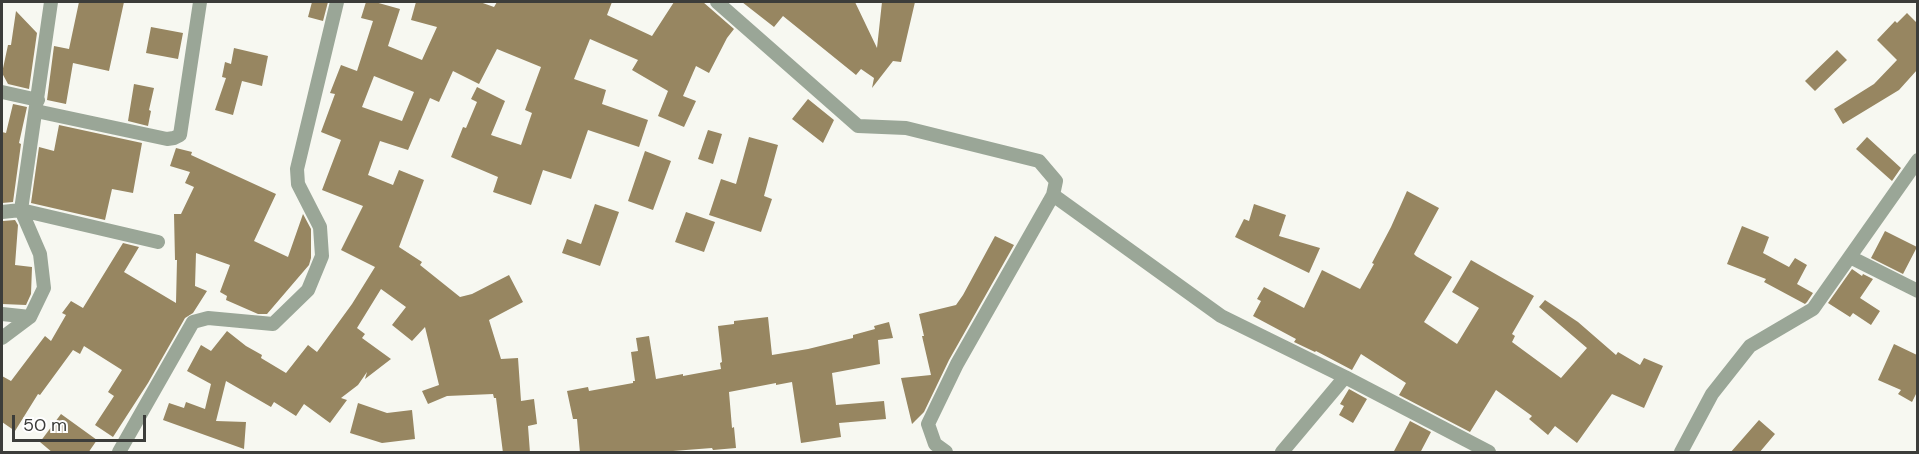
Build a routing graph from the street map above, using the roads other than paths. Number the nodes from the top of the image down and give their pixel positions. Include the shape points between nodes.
1 (51, 2) edge
2 (200, 2) edge
3 (337, 2) edge
4 (725, 4) edge
5 (2, 92) edge
6 (37, 105) junction
7 (1917, 160) edge
8 (1053, 195) junction
9 (21, 210) junction
10 (2, 212) edge
11 (158, 242) dead end
12 (1850, 257) junction
13 (1917, 291) edge
14 (2, 314) edge
15 (30, 317) junction
16 (2, 338) edge
17 (1345, 377) junction
18 (119, 453) edge
19 (946, 453) edge
20 (1282, 453) edge
21 (1489, 453) edge
22 (1681, 453) edge

1 - 6 street
2 - 6 street via 180,135 166,139
3 - 18 street via 297,169 298,184 320,227 322,256 308,290 273,324 208,318 194,322
4 - 8 street via 858,126 906,128 1040,161 1056,181
5 - 6 street
6 - 9 street
7 - 12 street
8 - 17 street via 1221,316
8 - 19 street via 957,364 928,424 935,444
9 - 10 street
9 - 11 street
9 - 15 street via 40,254 44,288
12 - 13 street
12 - 22 street via 1813,309 1750,346 1712,394
14 - 15 street
15 - 16 street
17 - 20 street
17 - 21 street

